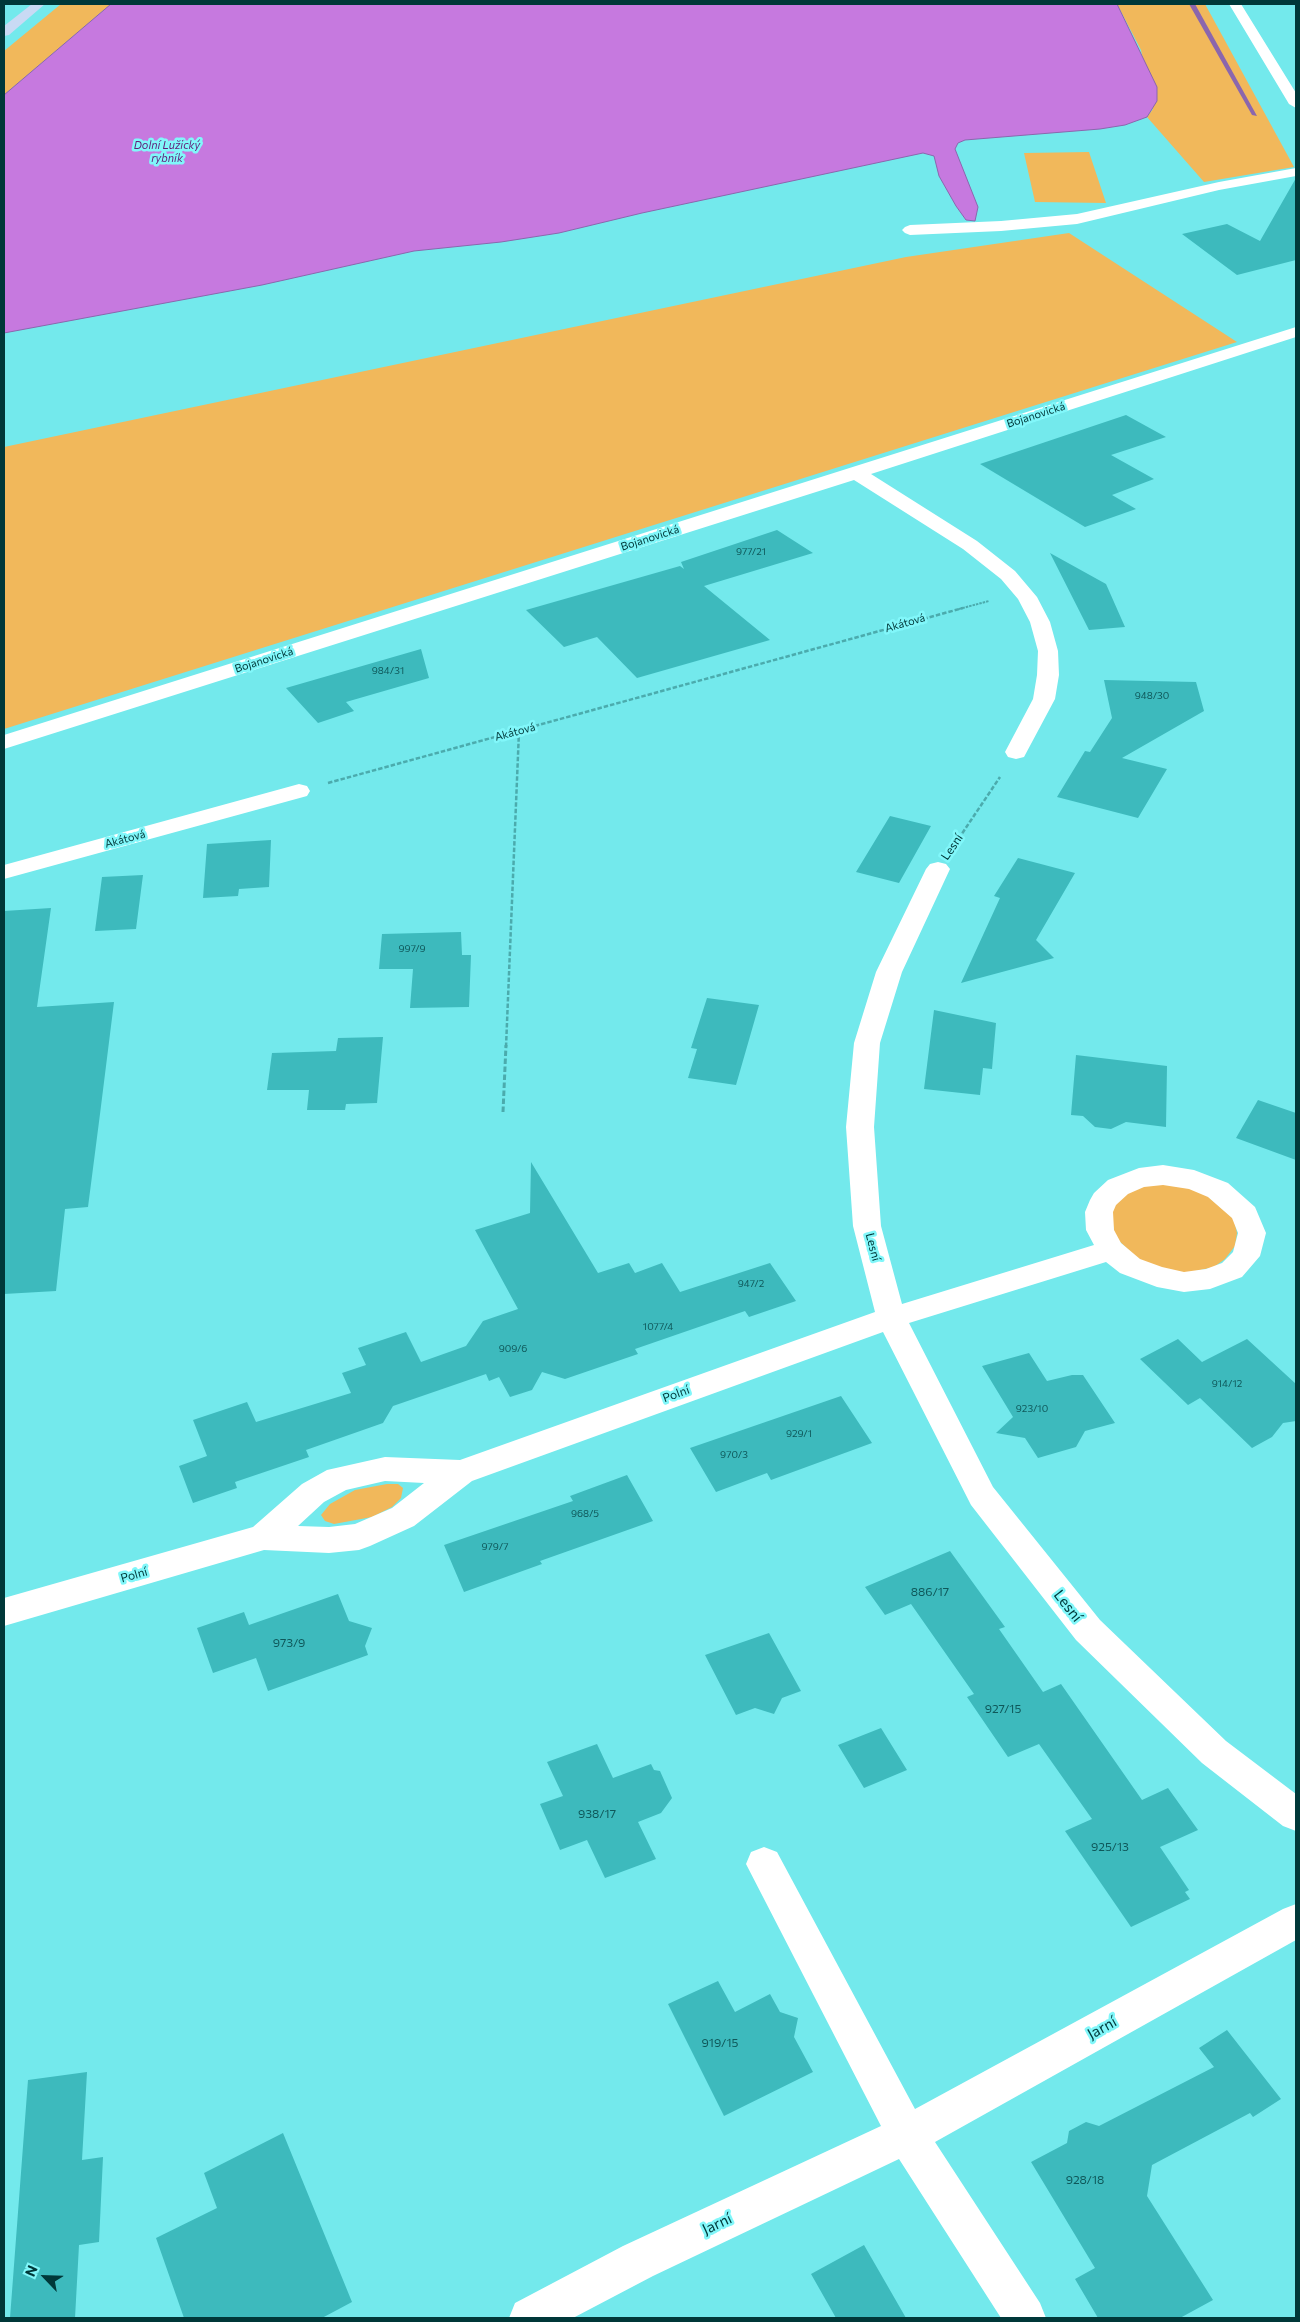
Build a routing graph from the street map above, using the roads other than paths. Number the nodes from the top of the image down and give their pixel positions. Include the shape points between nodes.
1 (39, 4) edge
2 (1235, 4) edge
3 (4, 32) edge
4 (1296, 104) edge
5 (1296, 172) edge
6 (910, 230) dead end
7 (1296, 332) edge
8 (856, 473) junction
9 (4, 742) edge
10 (1016, 752) road end
11 (299, 791) road end
12 (938, 869) road end
13 (4, 872) edge
14 (1111, 1250) junction
15 (891, 1318) junction
16 (461, 1472) junction
17 (264, 1536) junction
18 (4, 1612) edge
19 (1296, 1815) edge
20 (764, 1864) dead end
21 (1296, 1921) edge
22 (907, 2135) junction
23 (530, 2318) edge
24 (1025, 2318) edge

1 - 3 main road
2 - 4 street
5 - 6 street via 1078,218
7 - 8 street, Bojanovická
8 - 9 street, Bojanovická
8 - 10 street via 970,545 1008,575 1028,597 1040,622 1048,651 1048,675 1044,699
11 - 13 street, Akátová
12 - 15 street, Lesní via 889,972 867,1043 860,1128 867,1226
14 - 14 street via 1130,1266 1157,1278 1184,1282 1210,1279 1232,1270 1246,1256 1252,1233 1245,1214 1218,1190 1194,1180 1163,1175 1118,1187 1104,1200 1099,1212 1100,1230
14 - 15 street
15 - 16 street, Polní
15 - 19 street, Lesní via 982,1496 1088,1630 1214,1752
16 - 17 street, Polní via 403,1517 359,1537 329,1540
16 - 17 street, Polní via 385,1469 338,1479 313,1493
17 - 18 street, Polní
20 - 22 street
21 - 22 street, Jarní
22 - 23 street, Jarní via 638,2261
22 - 24 street

